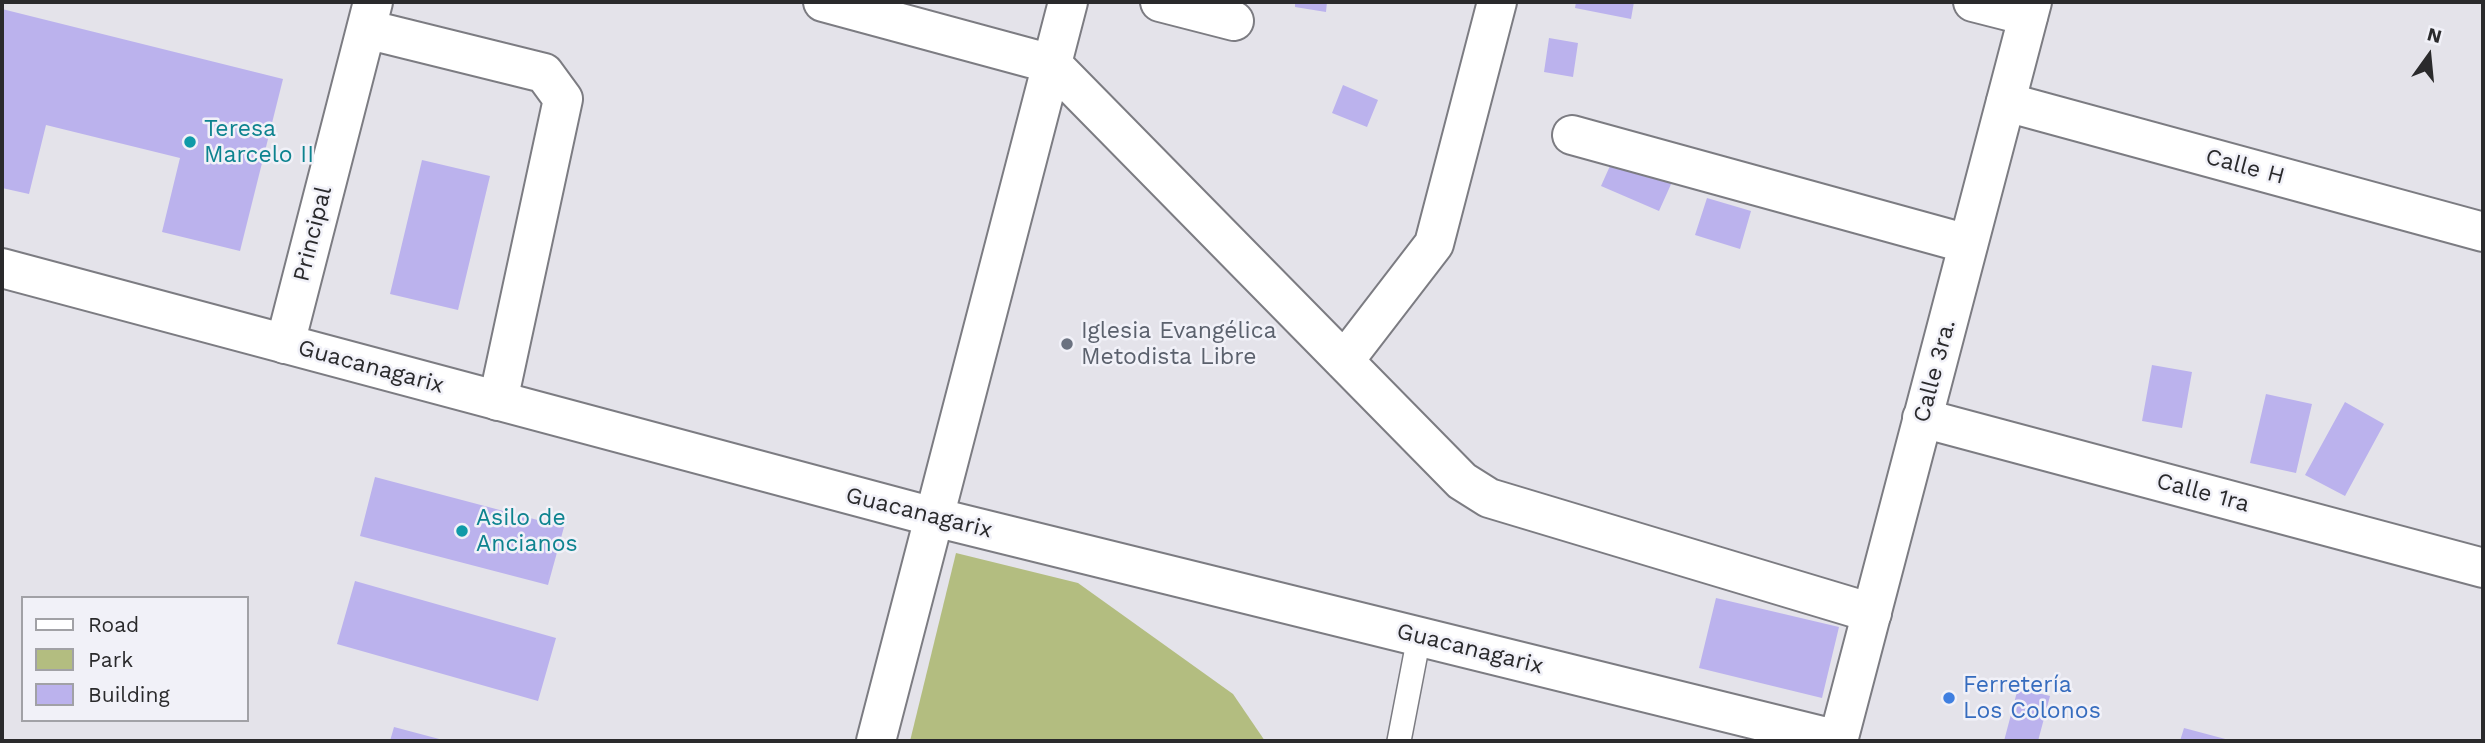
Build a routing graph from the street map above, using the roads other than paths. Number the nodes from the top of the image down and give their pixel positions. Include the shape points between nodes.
1 (823, 2) edge
2 (1068, 2) edge
3 (1160, 2) edge
4 (1497, 2) edge
5 (1973, 2) edge
6 (2030, 9) edge
7 (370, 15) edge
8 (1234, 21) dead end
9 (1052, 64) junction
10 (2006, 102) junction
11 (1572, 135) dead end
12 (2483, 232) edge
13 (1968, 244) junction
14 (2, 268) edge
15 (285, 344) junction
16 (1344, 361) junction
17 (498, 401) junction
18 (1922, 418) junction
19 (934, 517) junction
20 (2483, 568) edge
21 (1871, 613) junction
22 (1419, 637) junction
23 (876, 741) edge
24 (1399, 741) edge
25 (1839, 741) edge

1 - 9 street
2 - 9 street
3 - 8 street
4 - 16 street via 1434,244
5 - 6 street
6 - 10 street, Calle 3ra.
7 - 15 street, Principal
7 - 17 street via 544,73 563,99
9 - 16 street
9 - 19 street
10 - 12 street, Calle H
10 - 13 street, Calle 3ra.
11 - 13 street
13 - 18 street, Calle 3ra.
14 - 15 street, Guacanagarix
15 - 17 street, Guacanagarix
16 - 21 street via 1462,481 1489,498
17 - 19 street, Guacanagarix
18 - 20 street, Calle 1ra
18 - 21 street, Calle 3ra.
19 - 22 street, Guacanagarix
19 - 23 street
21 - 25 street, Calle 3ra.
22 - 24 lane
22 - 25 street, Guacanagarix

